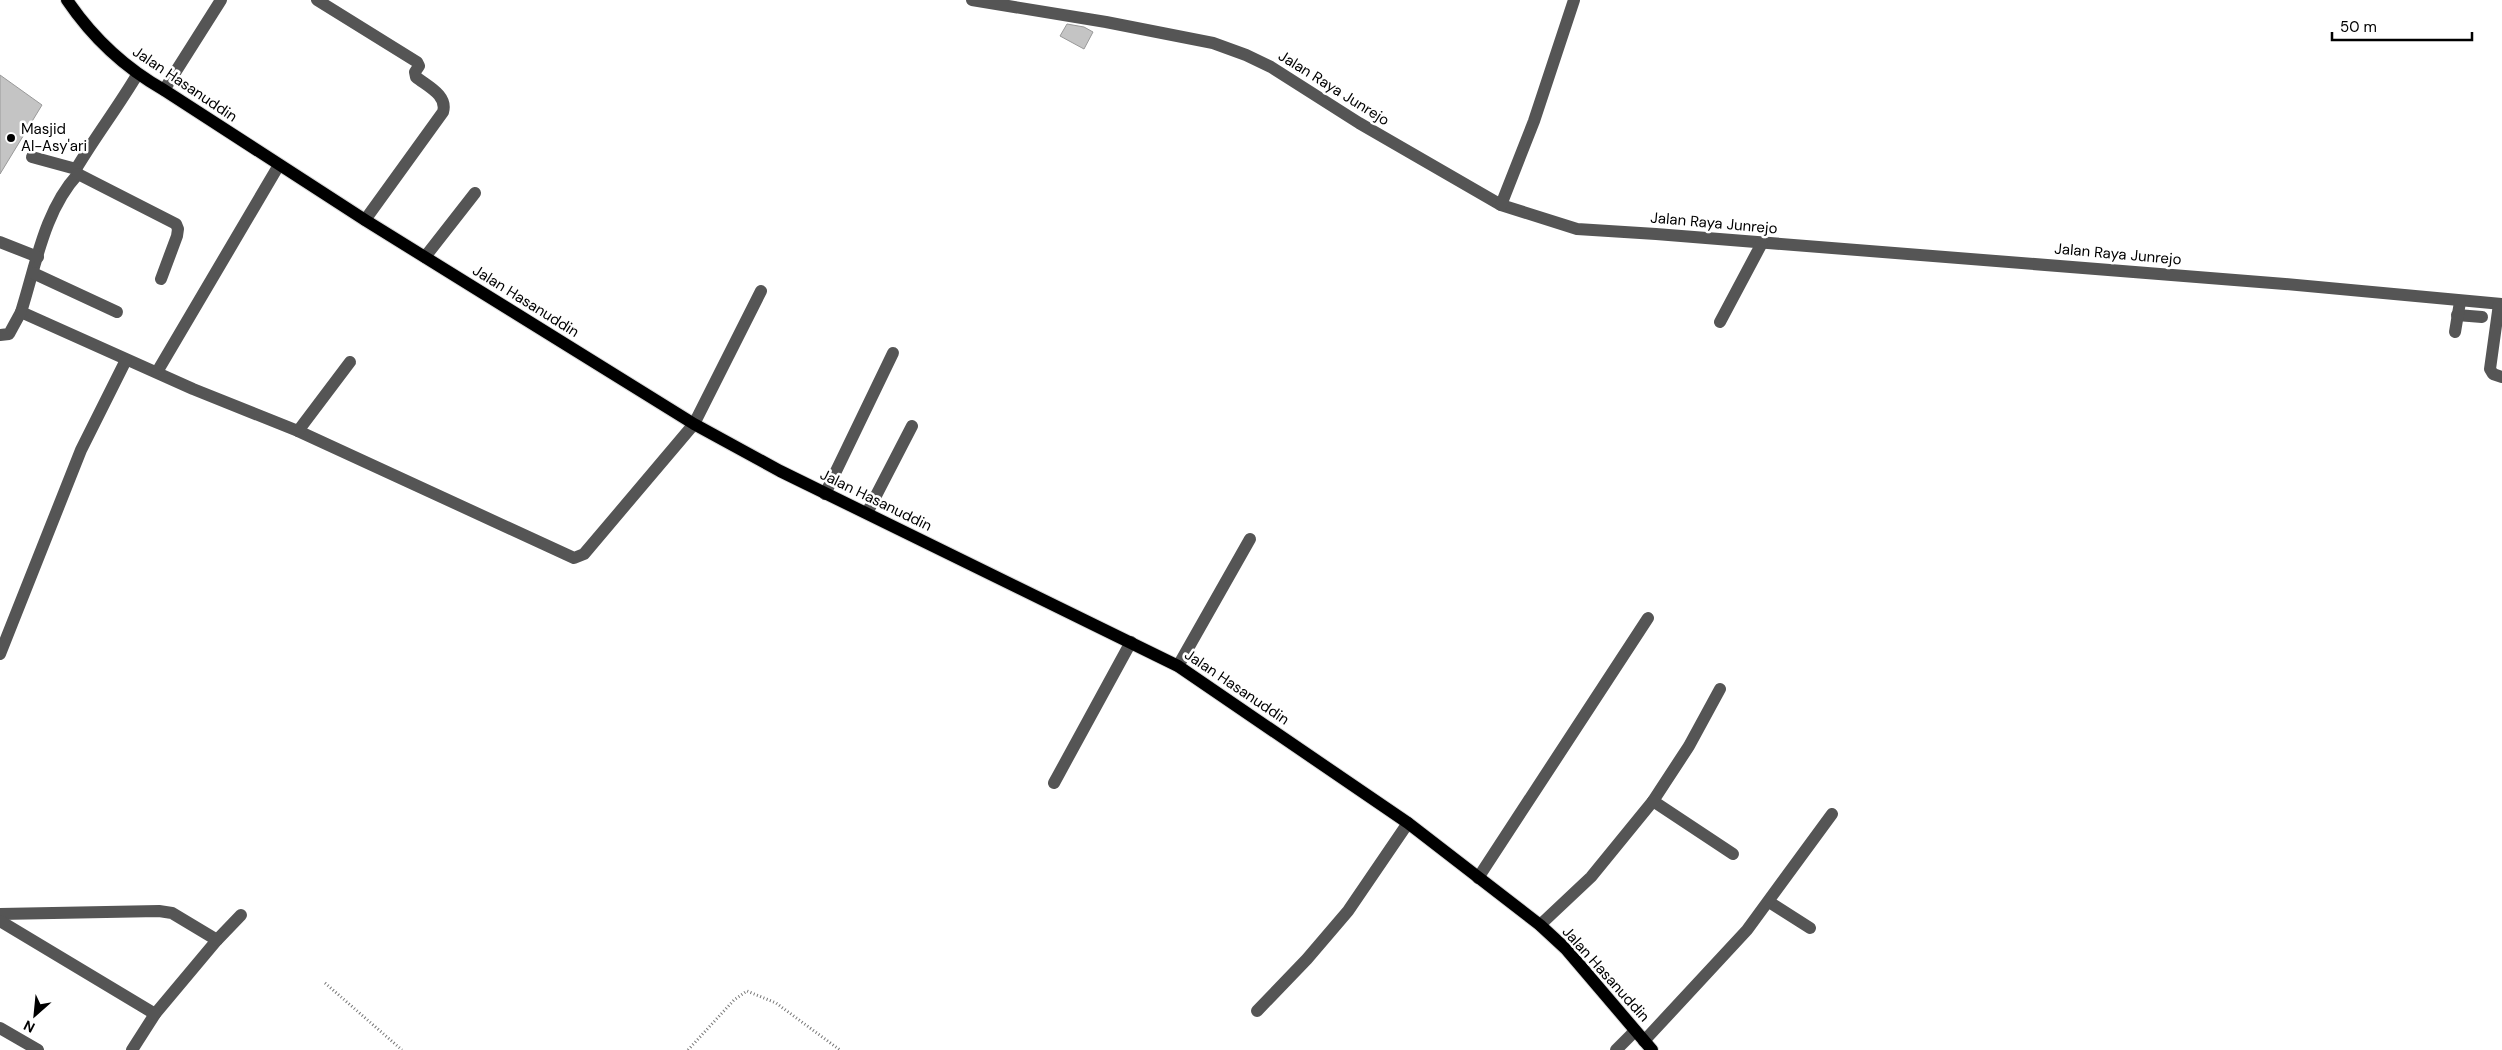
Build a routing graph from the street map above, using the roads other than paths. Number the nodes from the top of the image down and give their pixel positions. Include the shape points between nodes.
1 (67, 0) edge
2 (221, 0) edge
3 (317, 0) edge
4 (972, 0) edge
5 (1574, 0) edge
6 (137, 75) junction
7 (164, 90) junction
8 (32, 157) dead end
9 (279, 166) junction
10 (77, 172) junction
11 (475, 193) dead end
12 (1501, 205) junction
13 (365, 220) junction
14 (0, 242) edge
15 (1762, 242) junction
16 (38, 256) junction
17 (425, 257) junction
18 (33, 273) junction
19 (161, 279) dead end
20 (761, 291) dead end
21 (2460, 302) junction
22 (2501, 304) edge
23 (21, 312) junction
24 (117, 312) dead end
25 (2457, 315) junction
26 (2482, 317) dead end
27 (1720, 322) dead end
28 (2455, 332) dead end
29 (0, 335) edge
30 (893, 353) dead end
31 (126, 360) junction
32 (350, 362) dead end
33 (157, 372) junction
34 (2502, 377) edge
35 (694, 424) junction
36 (912, 426) dead end
37 (298, 431) junction
38 (825, 494) junction
39 (867, 513) junction
40 (1250, 539) dead end
41 (1648, 618) dead end
42 (1131, 642) junction
43 (0, 654) edge
44 (1178, 666) junction
45 (1720, 690) dead end
46 (1054, 783) dead end
47 (1654, 801) junction
48 (1832, 814) dead end
49 (1408, 823) junction
50 (1733, 854) dead end
51 (1478, 878) junction
52 (1768, 902) junction
53 (0, 914) edge
54 (241, 915) dead end
55 (0, 921) edge
56 (1540, 925) junction
57 (1810, 928) dead end
58 (217, 940) junction
59 (1257, 1011) dead end
60 (155, 1014) junction
61 (0, 1028) edge
62 (1635, 1031) junction
63 (1648, 1046) edge
64 (38, 1050) edge
65 (132, 1050) edge
66 (1616, 1050) edge

1 - 6 main road, Jalan Hasanuddin via 77,16
2 - 7 street
3 - 13 street via 417,62 416,77 443,98 445,106
4 - 12 street, Jalan Raya Junrejo via 1125,25 1213,43 1246,55
5 - 12 street via 1540,105
6 - 7 main road, Jalan Hasanuddin
6 - 10 street
7 - 9 main road, Jalan Hasanuddin
8 - 10 street
9 - 13 main road, Jalan Hasanuddin
9 - 33 street
10 - 16 street via 55,208
10 - 19 street via 176,224 177,236
11 - 17 street
12 - 15 street, Jalan Raya Junrejo via 1577,230
13 - 17 main road, Jalan Hasanuddin
14 - 16 street
15 - 21 street, Jalan Raya Junrejo via 2285,284
15 - 27 street
16 - 18 street
17 - 35 main road, Jalan Hasanuddin
18 - 23 street
18 - 24 street
20 - 35 street
21 - 22 street, Jalan Raya Junrejo
21 - 25 street
22 - 34 street via 2490,369
23 - 29 street via 10,334
23 - 31 street
25 - 26 street
25 - 28 street
30 - 38 street
31 - 33 street
31 - 43 street via 81,450
32 - 37 street
33 - 37 street
35 - 37 street via 584,554 574,558
35 - 38 main road, Jalan Hasanuddin
36 - 39 street
38 - 39 main road, Jalan Hasanuddin
39 - 42 main road, Jalan Hasanuddin
40 - 44 street
41 - 51 street
42 - 44 main road, Jalan Hasanuddin
42 - 46 street
44 - 49 main road, Jalan Hasanuddin
45 - 47 street
47 - 50 street
47 - 56 street via 1591,877
48 - 52 street
49 - 51 main road, Jalan Hasanuddin
49 - 59 street via 1348,911 1308,959
51 - 56 main road, Jalan Hasanuddin
52 - 57 street
52 - 63 street
53 - 58 street via 159,911 172,913
54 - 58 street
55 - 60 street
56 - 62 main road, Jalan Hasanuddin via 1566,949
58 - 60 street
60 - 65 street
61 - 64 street
62 - 63 main road, Jalan Hasanuddin
62 - 66 street

